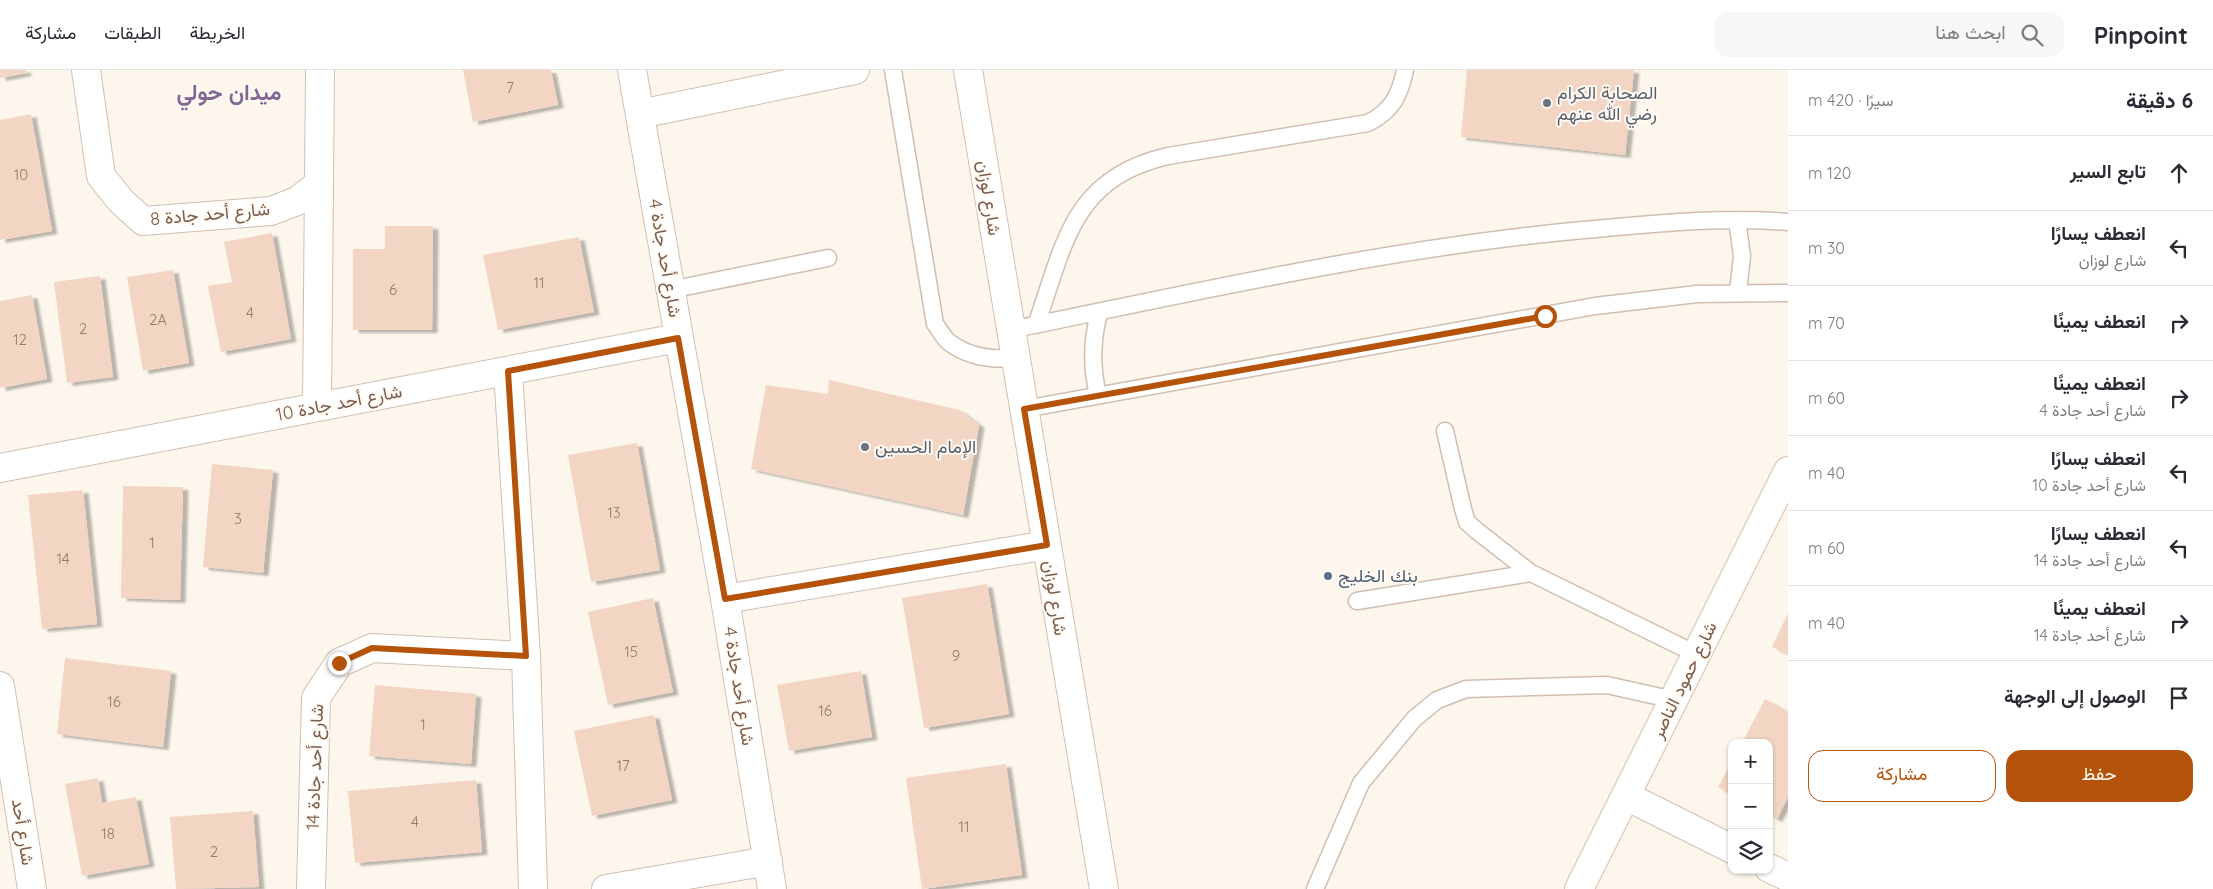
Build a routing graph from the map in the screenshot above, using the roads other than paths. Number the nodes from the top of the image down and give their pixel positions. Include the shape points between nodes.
1 (86, 70) edge
2 (320, 70) edge
3 (632, 70) edge
4 (855, 70) edge
5 (892, 70) edge
6 (968, 70) edge
7 (1405, 70) edge
8 (640, 114) junction
9 (318, 185) junction
10 (1737, 220) junction
11 (1788, 222) edge
12 (828, 258) dead end
13 (670, 290) junction
14 (1738, 292) junction
15 (1788, 293) edge
16 (1099, 312) junction
17 (1023, 327) junction
18 (678, 338) junction
19 (1015, 358) junction
20 (508, 371) junction
21 (1098, 396) junction
22 (317, 407) junction
23 (1024, 409) junction
24 (1446, 431) dead end
25 (0, 468) edge
26 (1788, 471) edge
27 (1047, 545) junction
28 (1532, 573) junction
29 (725, 599) junction
30 (1357, 601) dead end
31 (1696, 654) junction
32 (526, 656) junction
33 (0, 686) edge
34 (1674, 700) junction
35 (1626, 796) junction
36 (1728, 847) edge
37 (768, 861) junction
38 (1773, 870) edge
39 (1788, 877) edge
40 (32, 889) edge
41 (312, 889) edge
42 (533, 889) edge
43 (606, 889) edge
44 (772, 889) edge
45 (1104, 889) edge
46 (1315, 889) edge
47 (1580, 889) edge

1 - 9 street, شارع أحد جادة 8 via 101,176 143,221 271,211 296,201
2 - 9 street
3 - 8 street, شارع أحد جادة 4
4 - 8 street
5 - 19 lane via 935,324 949,343 992,360
6 - 17 street, شارع لوزان
7 - 17 lane via 1396,101 1380,117 1368,123 1168,156 1128,169 1109,180 1080,210
8 - 13 street, شارع أحد جادة 4
9 - 22 street
10 - 11 lane
10 - 14 lane via 1742,256
10 - 16 lane via 1619,227 1452,245 1360,259
12 - 13 lane
13 - 18 street, شارع أحد جادة 4
14 - 15 lane
14 - 21 lane via 1646,298 1595,306
16 - 17 lane
16 - 21 lane via 1092,359
17 - 19 street, شارع لوزان
18 - 20 street, شارع أحد جادة 10
18 - 29 street, شارع أحد جادة 4
19 - 23 street, شارع لوزان
20 - 22 street, شارع أحد جادة 10
20 - 32 street
21 - 23 lane
22 - 25 street, شارع أحد جادة 10
23 - 27 street, شارع لوزان
24 - 28 lane via 1467,522
26 - 31 street, شارع حمود الناصر
27 - 29 street
27 - 45 street, شارع لوزان
28 - 30 lane
28 - 31 lane
29 - 37 street, شارع أحد جادة 4
31 - 34 street, شارع حمود الناصر
32 - 41 street, شارع أحد جادة 14 via 372,648 339,663 316,698
32 - 42 street
33 - 40 street, شارع أحد
34 - 35 street, شارع حمود الناصر
34 - 46 lane via 1607,685 1466,689 1437,700 1414,719 1361,783
35 - 36 street
35 - 47 street, شارع حمود الناصر
37 - 43 street
37 - 44 street, شارع أحد جادة 4
38 - 39 street

